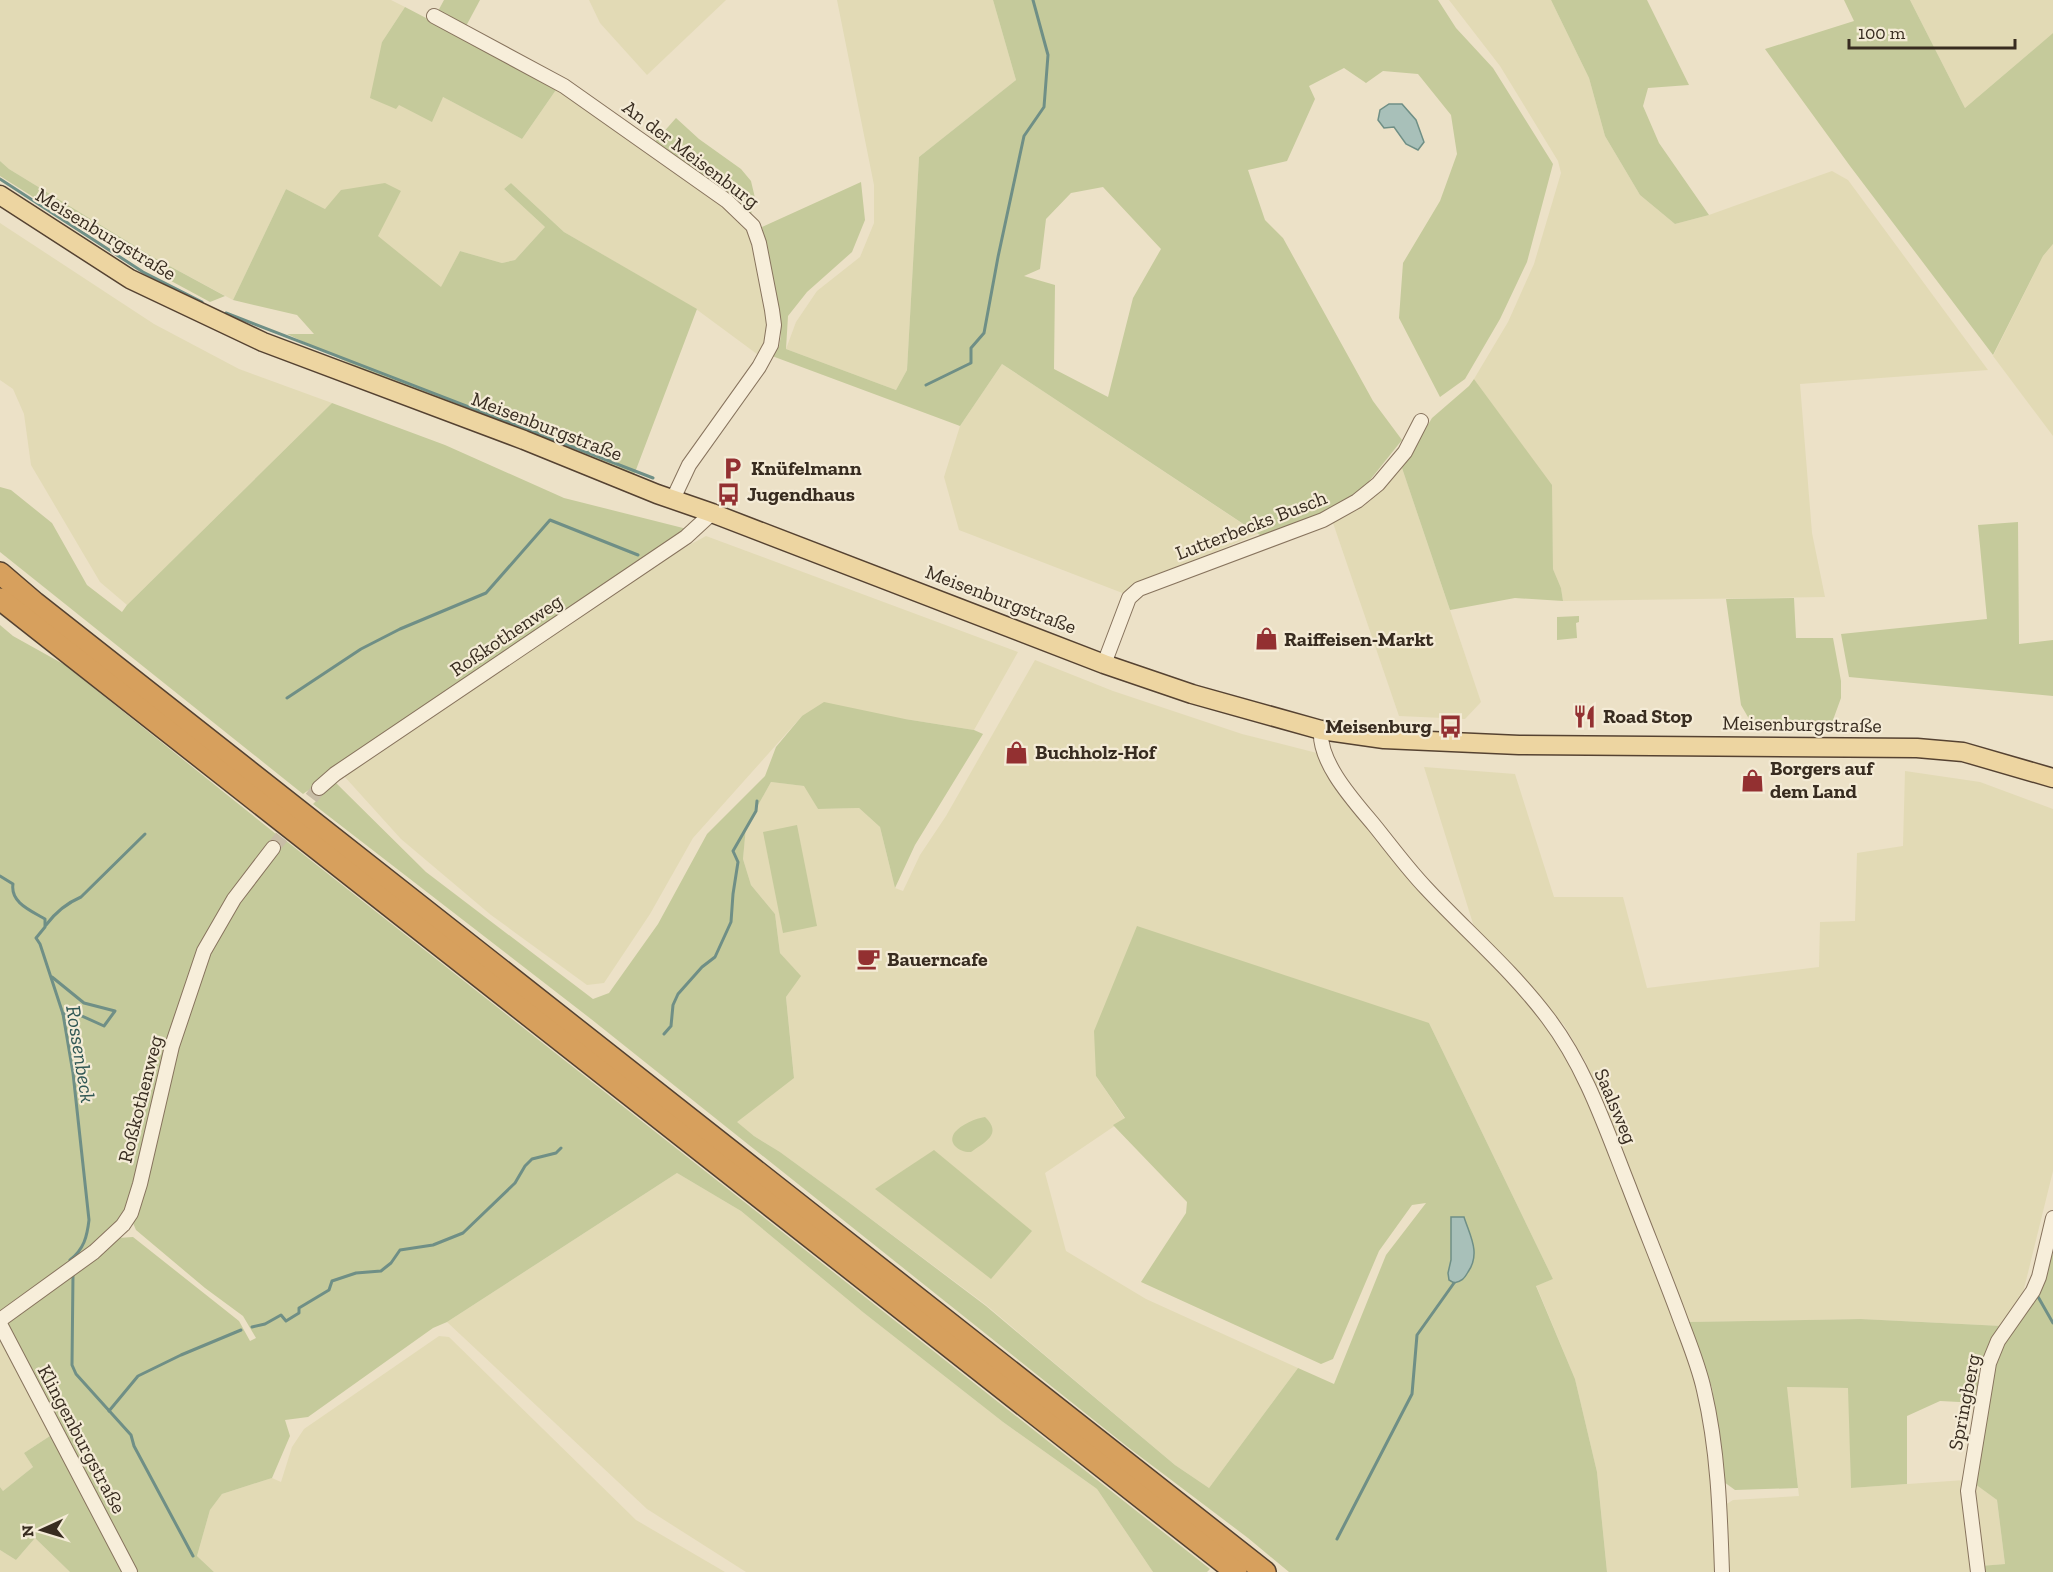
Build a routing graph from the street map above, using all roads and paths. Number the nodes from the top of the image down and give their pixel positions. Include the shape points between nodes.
1 (434, 16) dead end
2 (0, 195) edge
3 (1421, 422) dead end
4 (673, 499) junction
5 (712, 513) junction
6 (0, 573) edge
7 (0, 599) edge
8 (1104, 664) junction
9 (1321, 730) junction
10 (2053, 778) edge
11 (319, 788) tunnel mouth
12 (273, 848) tunnel mouth
13 (2053, 1218) edge
14 (0, 1322) edge
15 (130, 1572) edge
16 (1236, 1572) edge
17 (1265, 1572) edge
18 (1722, 1572) edge
19 (1978, 1572) edge

1 - 4 street, An der Meisenburg via 564,86 728,201 753,226 772,310 771,345 688,465
2 - 4 main road, Meisenburgstraße via 130,279 263,342
3 - 8 street, Lutterbecks Busch via 1405,452 1378,484 1357,501 1323,520 1139,590 1129,598
4 - 5 main road, Meisenburgstraße
5 - 8 main road, Meisenburgstraße
5 - 11 street, Roßkothenweg via 686,537
6 - 17 highway
7 - 16 highway
8 - 9 main road, Meisenburgstraße via 1192,694
9 - 10 main road, Meisenburgstraße via 1384,739 1519,745 1917,747 1963,752
9 - 18 street, Saalsweg via 1320,741 1348,794 1423,885 1520,983 1574,1058 1698,1366 1712,1428 1720,1498
12 - 14 street, Roßkothenweg via 234,899 204,951 172,1046 131,1213 94,1252
13 - 19 street, Springberg via 2033,1291 1998,1341 1989,1363 1968,1491
14 - 15 street, Klingenburgstraße

